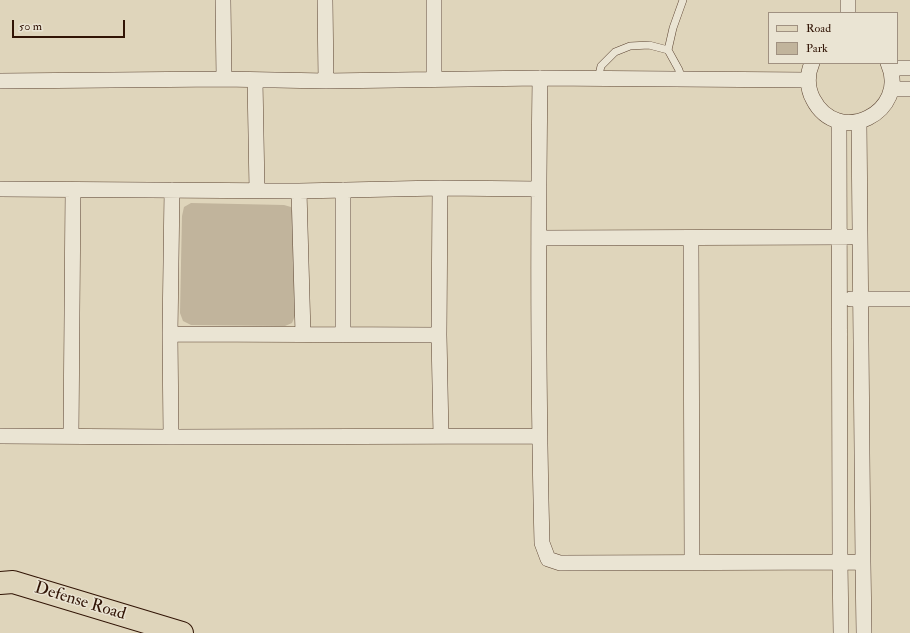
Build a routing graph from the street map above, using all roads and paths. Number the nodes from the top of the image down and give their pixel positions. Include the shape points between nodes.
1 (223, 0) edge
2 (326, 0) edge
3 (434, 0) edge
4 (683, 0) edge
5 (848, 0) edge
6 (848, 12) edge
7 (668, 50) junction
8 (812, 64) edge
9 (890, 66) edge
10 (910, 68) edge
11 (434, 78) junction
12 (540, 78) junction
13 (224, 79) junction
14 (598, 79) junction
15 (255, 80) junction
16 (682, 80) junction
17 (808, 80) junction
18 (0, 81) edge
19 (326, 81) junction
20 (892, 89) junction
21 (910, 89) edge
22 (839, 122) junction
23 (859, 122) junction
24 (440, 188) junction
25 (539, 189) junction
26 (0, 190) edge
27 (73, 190) junction
28 (172, 190) junction
29 (257, 190) junction
30 (343, 190) junction
31 (300, 191) junction
32 (840, 237) junction
33 (861, 237) junction
34 (539, 238) junction
35 (691, 238) junction
36 (840, 299) junction
37 (861, 299) junction
38 (910, 299) edge
39 (170, 334) junction
40 (303, 334) junction
41 (343, 335) junction
42 (439, 335) junction
43 (0, 436) edge
44 (71, 436) junction
45 (441, 436) junction
46 (540, 436) junction
47 (171, 437) junction
48 (840, 562) junction
49 (862, 562) junction
50 (692, 564) junction
51 (4, 580) edge
52 (182, 633) edge
53 (842, 633) edge
54 (864, 633) edge

1 - 13 street
2 - 19 street
3 - 11 street
4 - 7 lane
5 - 6 street
7 - 14 lane via 649,45 630,46 614,52 601,66
7 - 16 lane
8 - 17 street
9 - 10 street
9 - 20 street
11 - 12 street
11 - 19 street
12 - 14 street
12 - 25 street
13 - 15 street
13 - 18 street
14 - 16 street
15 - 19 street
15 - 29 street
16 - 17 street
17 - 22 street via 816,106 826,116
20 - 21 street
20 - 23 street via 880,111
22 - 23 street
22 - 32 street
23 - 33 street
24 - 25 street
24 - 30 street
24 - 42 street
25 - 34 street
26 - 27 street
27 - 28 street
27 - 44 street
28 - 29 street
28 - 39 street
29 - 31 street
30 - 31 street
30 - 41 street
31 - 40 street
32 - 33 street
32 - 35 street
32 - 36 street
33 - 37 street
34 - 35 street
34 - 46 street
35 - 50 street
36 - 37 street
36 - 48 street
37 - 38 street
37 - 49 street
39 - 40 street
39 - 47 street
40 - 41 street
41 - 42 street
42 - 45 street
43 - 44 street
44 - 47 street
45 - 46 street
45 - 47 street
46 - 50 street via 542,543 548,559 560,563
48 - 49 street
48 - 50 street
48 - 53 street
49 - 54 street
51 - 52 main road, Defense Road

